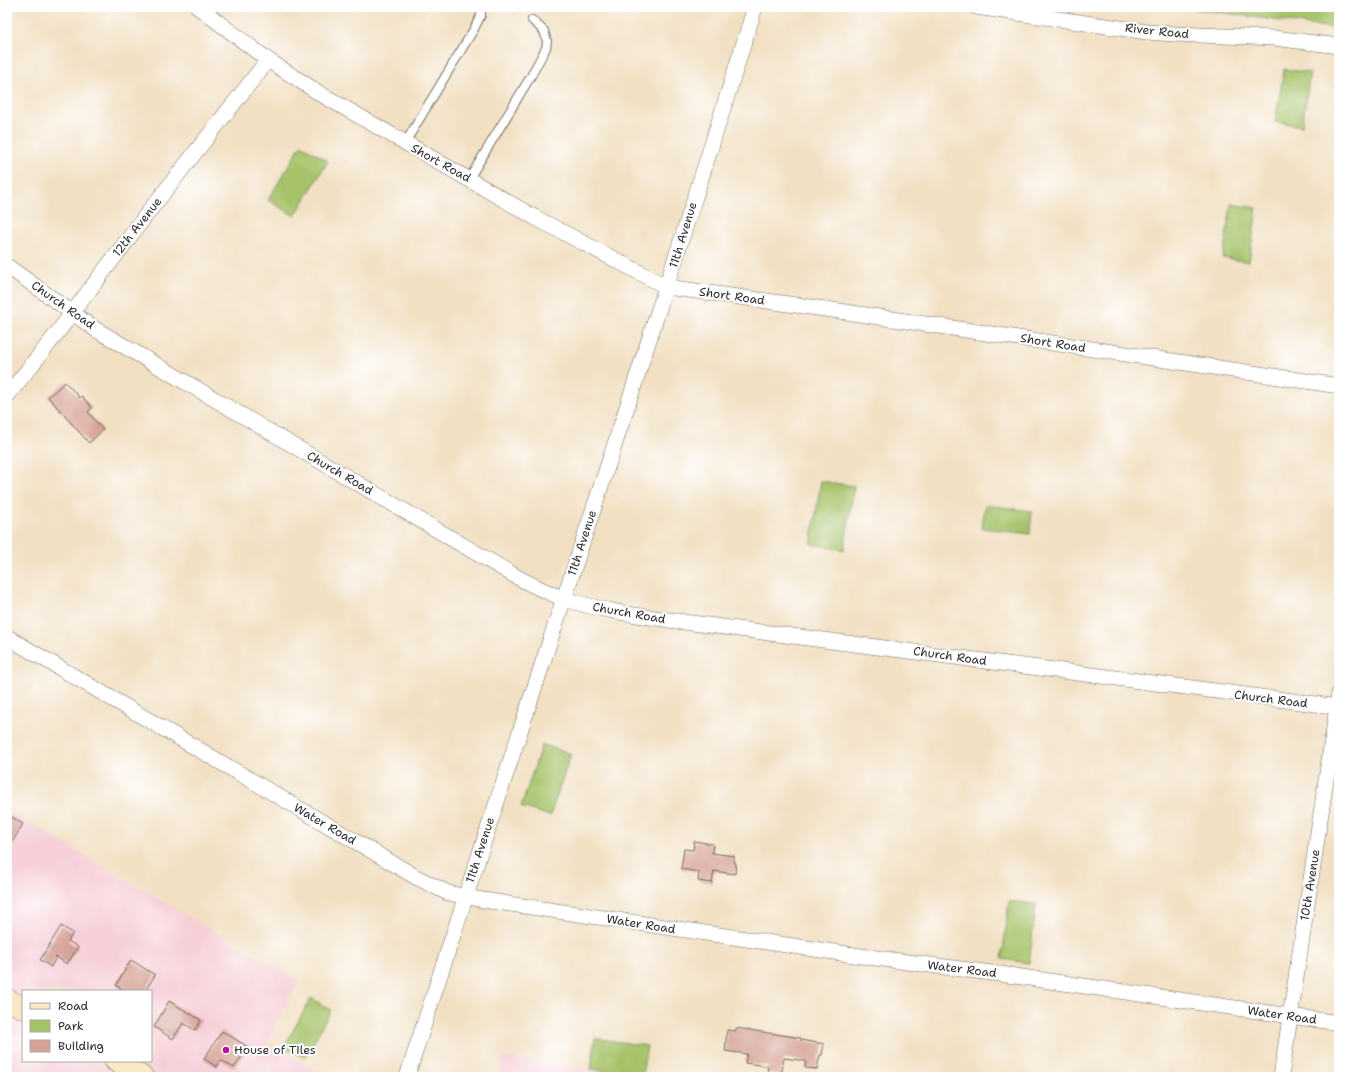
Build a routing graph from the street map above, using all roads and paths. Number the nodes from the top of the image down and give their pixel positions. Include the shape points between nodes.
1 (198, 7) edge
2 (481, 7) edge
3 (755, 7) edge
4 (976, 7) edge
5 (532, 20) dead end
6 (1339, 46) edge
7 (268, 60) junction
8 (405, 143) junction
9 (469, 180) junction
10 (7, 266) edge
11 (667, 287) junction
12 (72, 312) junction
13 (1339, 386) edge
14 (7, 396) edge
15 (564, 599) junction
16 (7, 637) edge
17 (1338, 703) edge
18 (465, 896) junction
19 (7, 999) edge
20 (22, 1007) edge
21 (1290, 1016) junction
22 (1339, 1022) edge
23 (117, 1062) edge
24 (143, 1077) edge
25 (407, 1077) edge
26 (1281, 1077) edge

1 - 7 street, Short Road
2 - 8 lane via 481,15 474,29
3 - 11 street, 11th Avenue
4 - 6 street, River Road via 1147,32 1288,39
5 - 9 lane via 544,32 548,41 546,48
7 - 8 street, Short Road
7 - 12 street, 12th Avenue
8 - 9 street, Short Road
9 - 11 street, Short Road
10 - 12 street, Church Road
11 - 13 street, Short Road
11 - 15 street, 11th Avenue
12 - 14 street, 12th Avenue
12 - 15 street, Church Road via 95,329 517,577
15 - 17 street, Church Road via 669,620
15 - 18 street, 11th Avenue
16 - 18 street, Water Road via 416,877 448,893
17 - 21 street, 10th Avenue
18 - 21 street, Water Road via 497,903 833,952
18 - 25 street, 11th Avenue
19 - 20 main road
21 - 22 street, Water Road
21 - 26 street, 10th Avenue
23 - 24 main road

